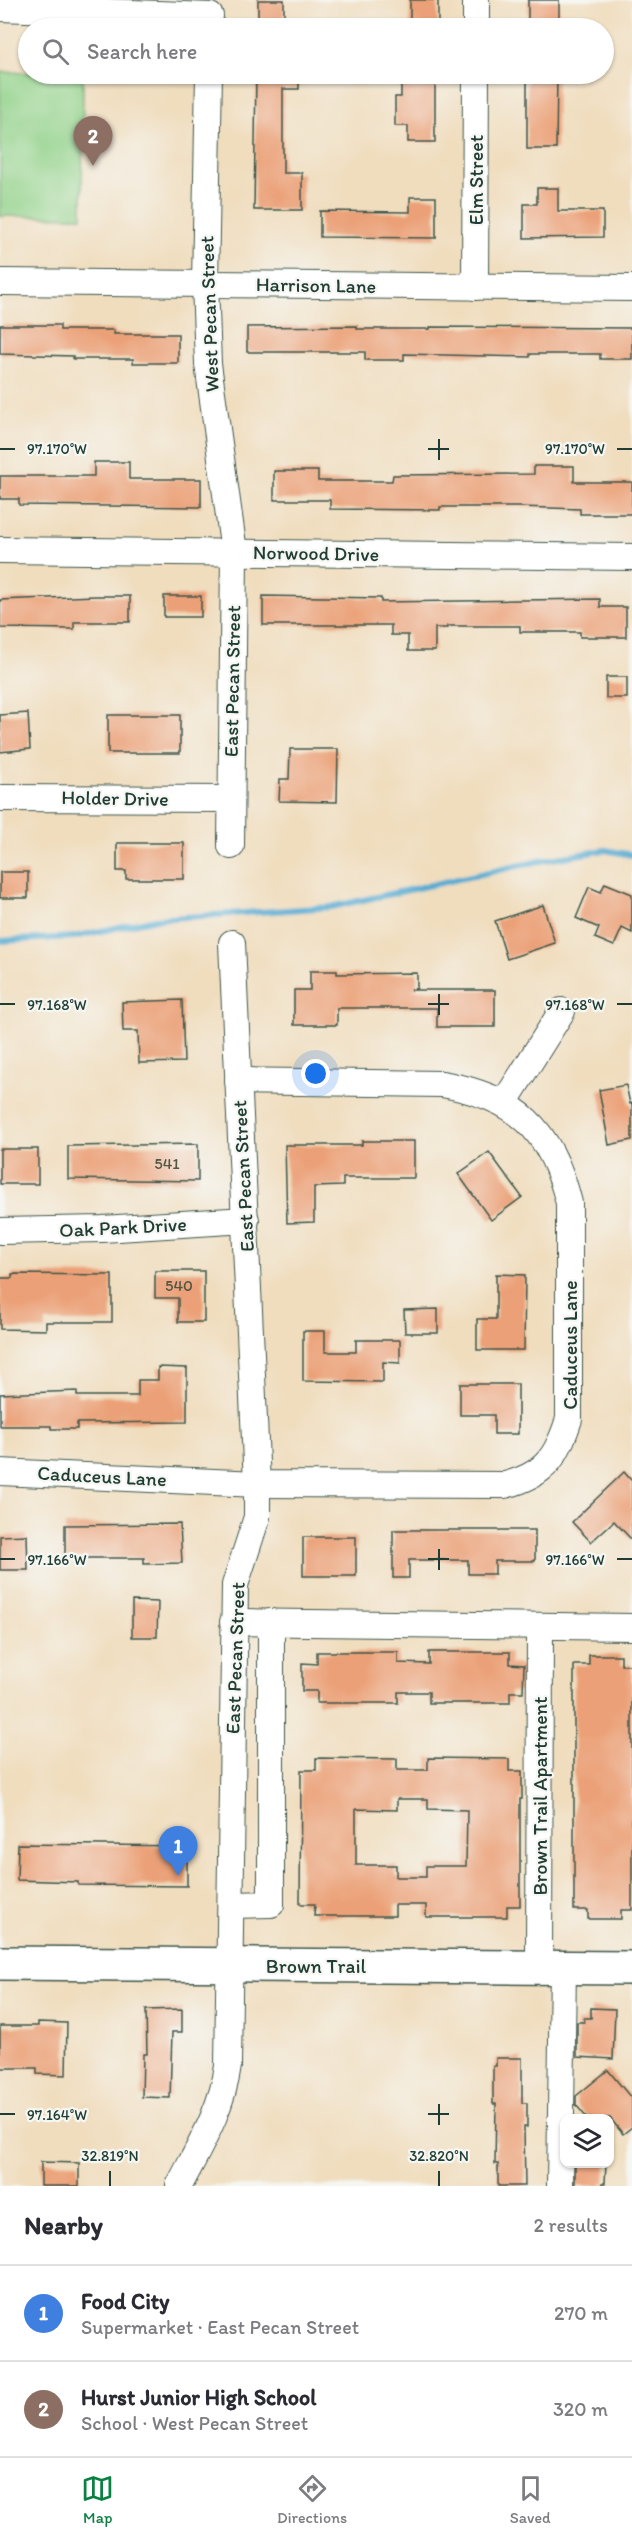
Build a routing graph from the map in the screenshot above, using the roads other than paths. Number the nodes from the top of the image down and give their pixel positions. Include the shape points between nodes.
1 (476, 0) edge
2 (0, 8) edge
3 (210, 15) edge
4 (476, 18) edge
5 (209, 84) edge
6 (476, 84) edge
7 (0, 282) edge
8 (205, 283) junction
9 (475, 287) junction
10 (632, 288) edge
11 (0, 550) edge
12 (234, 552) junction
13 (632, 557) edge
14 (0, 798) edge
15 (231, 799) junction
16 (231, 846) dead end
17 (231, 943) dead end
18 (562, 1011) dead end
19 (238, 1081) junction
20 (504, 1103) junction
21 (246, 1220) junction
22 (0, 1232) edge
23 (0, 1472) edge
24 (257, 1484) junction
25 (233, 1622) junction
26 (271, 1622) junction
27 (540, 1626) junction
28 (632, 1627) edge
29 (231, 1905) junction
30 (0, 1964) edge
31 (230, 1966) junction
32 (551, 1967) junction
33 (632, 1968) edge
34 (179, 2186) edge
35 (560, 2186) edge

1 - 4 street
2 - 3 street
5 - 8 street, West Pecan Street
6 - 9 street, Elm Street
7 - 8 street, Harrison Lane
8 - 9 street, Harrison Lane
8 - 12 street, West Pecan Street via 208,364
9 - 10 street, Harrison Lane
11 - 12 street, Norwood Drive
12 - 13 street, Norwood Drive
12 - 15 street, East Pecan Street
14 - 15 street, Holder Drive
15 - 16 street, East Pecan Street
17 - 19 street, East Pecan Street
18 - 20 street
19 - 20 street, Caduceus Lane via 442,1084 472,1089
19 - 21 street, East Pecan Street
20 - 24 street, Caduceus Lane via 539,1132 552,1150 569,1203 569,1419 561,1445 546,1466 526,1480 505,1485
21 - 22 street, Oak Park Drive
21 - 24 street, East Pecan Street
23 - 24 street, Caduceus Lane
24 - 25 street, East Pecan Street via 257,1517 235,1585
25 - 26 street
25 - 29 street, East Pecan Street
26 - 27 street
26 - 29 street via 271,1904
27 - 28 street
27 - 32 street, Brown Trail Apartment
29 - 31 street, East Pecan Street
30 - 31 main road, Brown Trail
31 - 32 main road, Brown Trail
31 - 34 street, East Pecan Street via 225,2090
32 - 33 main road, Brown Trail
32 - 35 street, Brown Trail Apartment

